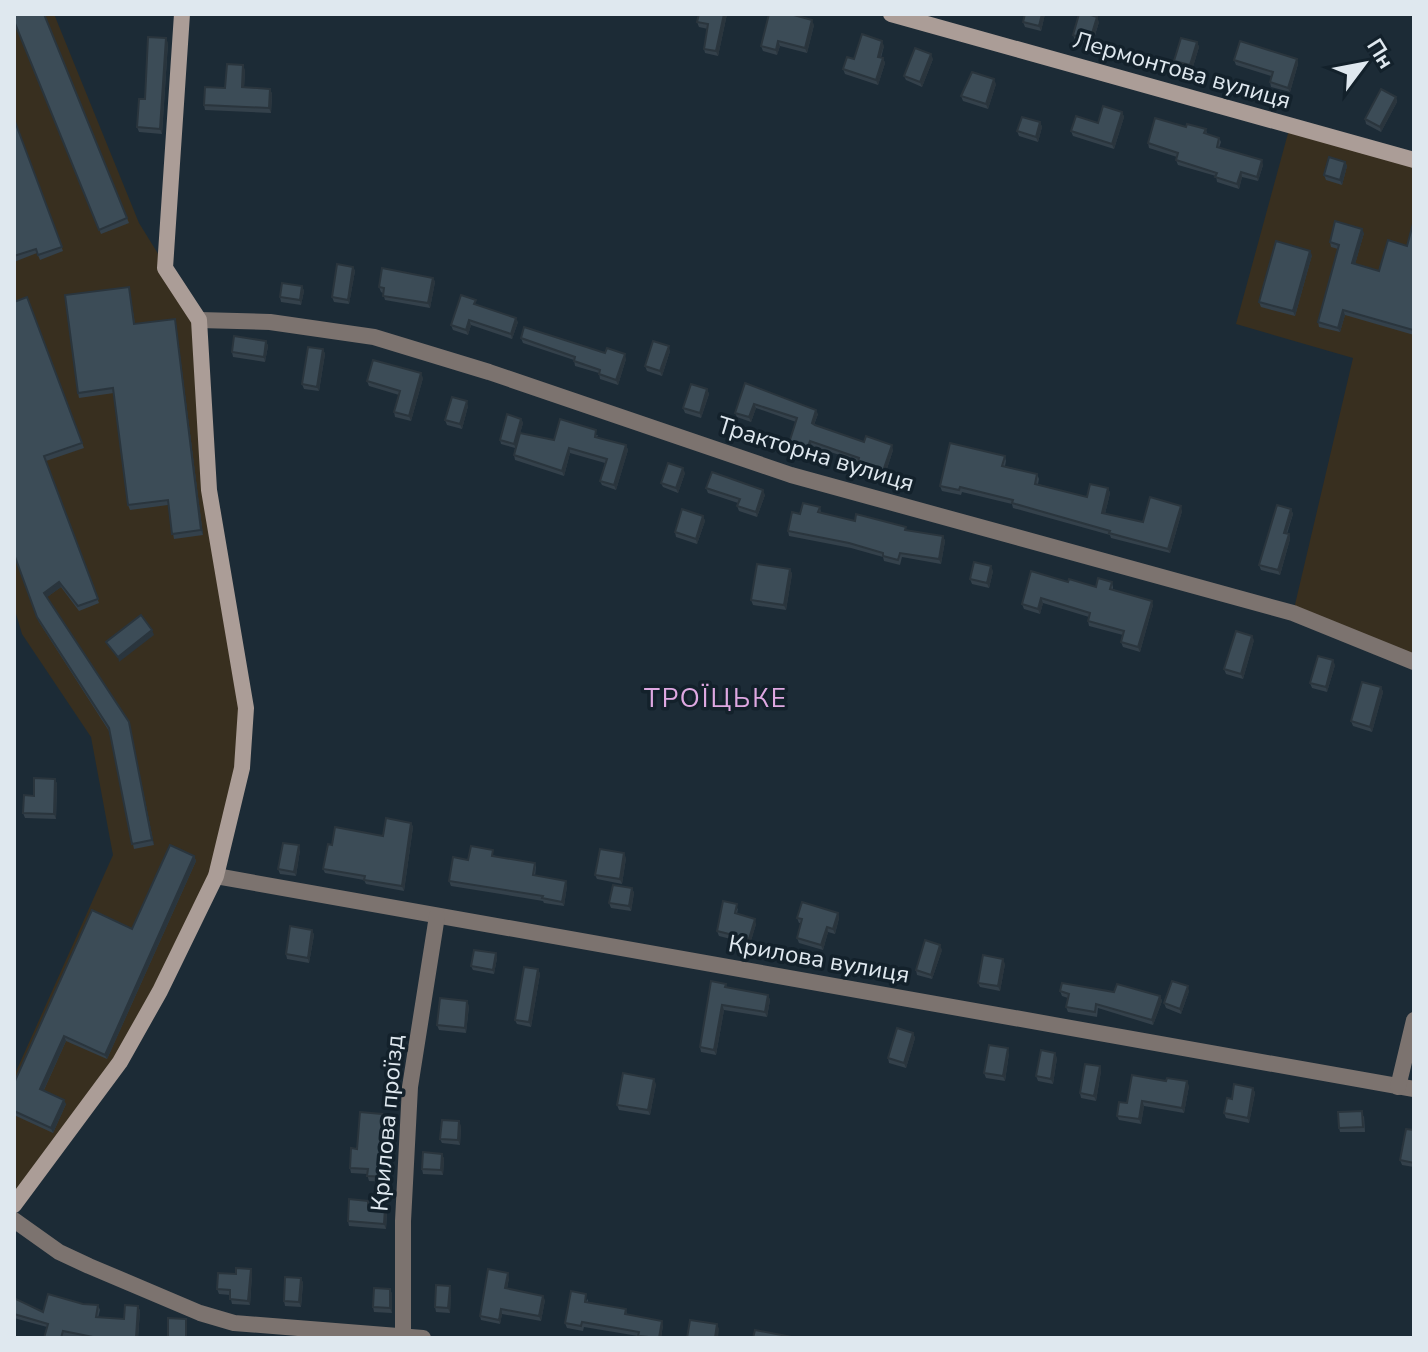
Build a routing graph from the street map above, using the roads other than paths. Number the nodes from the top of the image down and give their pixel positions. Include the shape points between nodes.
1 (182, 14) edge
2 (891, 14) edge
3 (1414, 160) edge
4 (199, 320) junction
5 (1414, 662) edge
6 (216, 876) junction
7 (437, 916) junction
8 (1414, 1020) edge
9 (1406, 1088) edge
10 (14, 1205) edge
11 (14, 1220) edge
12 (403, 1336) edge
13 (423, 1338) edge

1 - 4 street via 165,268
2 - 3 street, Лермонтова вулиця
4 - 5 street, Тракторна вулиця via 270,322 374,337 791,475 1293,613
4 - 6 street via 209,490 246,708 242,768
6 - 7 street, Крилова вулиця
6 - 10 street via 120,1062
7 - 9 street, Крилова вулиця
7 - 12 street, Крилова проїзд via 410,1087
8 - 9 street
11 - 12 street via 59,1252 200,1313 234,1323
12 - 13 street

